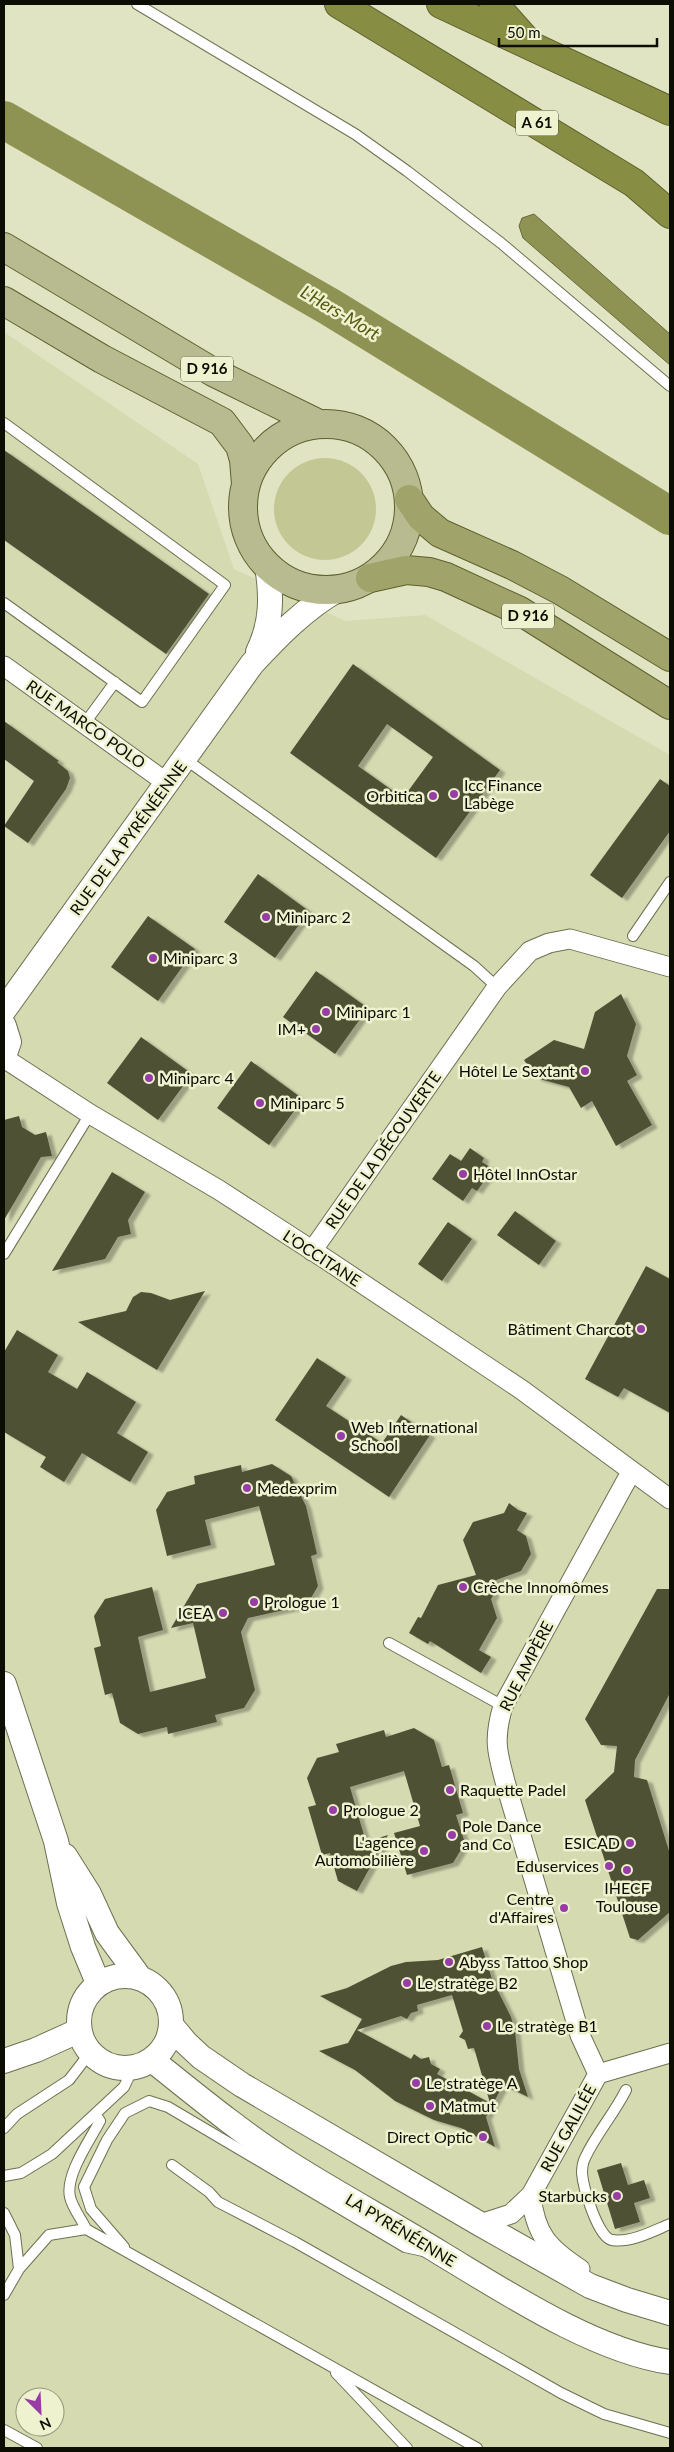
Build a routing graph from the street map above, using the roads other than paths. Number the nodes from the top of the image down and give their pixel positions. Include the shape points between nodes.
1 (137, 4) edge
2 (339, 4) edge
3 (440, 4) edge
4 (494, 4) edge
5 (534, 49) junction
6 (670, 111) edge
7 (634, 183) junction
8 (670, 198) edge
9 (670, 214) edge
10 (4, 247) edge
11 (4, 301) edge
12 (670, 386) edge
13 (4, 423) edge
14 (319, 424) junction
15 (246, 484) junction
16 (409, 499) junction
17 (267, 566) junction
18 (370, 578) junction
19 (339, 589) junction
20 (4, 603) edge
21 (670, 657) edge
22 (252, 664) junction
23 (4, 666) edge
24 (115, 682) junction
25 (670, 705) edge
26 (85, 723) junction
27 (185, 759) junction
28 (167, 783) junction
29 (670, 882) edge
30 (633, 936) dead end
31 (670, 967) edge
32 (497, 987) junction
33 (4, 1010) edge
34 (4, 1026) edge
35 (4, 1057) edge
36 (90, 1114) junction
37 (4, 1254) edge
38 (320, 1260) junction
39 (631, 1472) junction
40 (670, 1499) edge
41 (389, 1643) dead end
42 (4, 1684) edge
43 (503, 1706) junction
44 (56, 1841) junction
45 (140, 1978) junction
46 (98, 1983) junction
47 (171, 2025) junction
48 (78, 2031) junction
49 (670, 2053) edge
50 (90, 2054) junction
51 (4, 2061) edge
52 (143, 2064) junction
53 (598, 2074) junction
54 (626, 2090) dead end
55 (17, 2114) junction
56 (95, 2114) junction
57 (4, 2119) edge
58 (4, 2128) edge
59 (172, 2166) dead end
60 (4, 2176) edge
61 (530, 2195) junction
62 (4, 2213) edge
63 (480, 2224) junction
64 (670, 2224) edge
65 (86, 2229) junction
66 (128, 2251) junction
67 (440, 2252) junction
68 (18, 2269) junction
69 (4, 2295) edge
70 (626, 2300) junction
71 (670, 2313) edge
72 (670, 2362) edge
73 (332, 2368) junction
74 (4, 2430) edge
75 (670, 2433) edge
76 (37, 2448) edge
77 (407, 2448) edge
78 (477, 2448) edge

1 - 12 lane via 355,134 407,171 501,243
2 - 7 highway, A 61
3 - 5 highway
4 - 5 highway
5 - 6 highway
7 - 8 highway
7 - 9 highway, A 61
10 - 14 main road, D 916 via 213,372
11 - 15 main road, D 916 via 102,359 222,422 240,446
13 - 24 lane via 225,585 142,702
14 - 15 main road via 295,430 273,443 256,461
14 - 16 main road via 345,426 361,432 389,452 403,474
15 - 17 main road via 245,528
16 - 18 main road via 408,522 401,544 388,563
16 - 21 highway, D 916 via 422,517 440,533 560,590
17 - 19 main road via 288,581 313,590
17 - 22 street, RUE DE LA PYRÉNÉENNE via 269,625
18 - 19 main road
18 - 25 highway, D 916 via 406,570 446,577 520,612
19 - 22 street, RUE DE LA PYRÉNÉENNE via 318,601
20 - 24 lane
22 - 27 street, RUE DE LA PYRÉNÉENNE
23 - 26 street, RUE MARCO POLO
24 - 26 lane
26 - 28 street, RUE MARCO POLO
27 - 28 street, RUE DE LA PYRÉNÉENNE
27 - 32 lane via 474,966
28 - 33 street, RUE DE LA PYRÉNÉENNE
29 - 30 lane
31 - 32 street, RUE DE LA DÉCOUVERTE via 570,939 530,951
32 - 38 street, RUE DE LA DÉCOUVERTE
34 - 35 street via 9,1042
35 - 36 street, L'OCCITANE
36 - 37 lane
36 - 38 street, L'OCCITANE via 219,1190
38 - 39 street, L'OCCITANE via 522,1390
39 - 40 street, L'OCCITANE
39 - 43 street, RUE AMPÈRE
41 - 43 lane
42 - 44 street
43 - 53 street, RUE AMPÈRE via 496,1749 580,2035
44 - 45 street via 90,1894 108,1933
44 - 46 street via 69,1903
45 - 46 street via 126,1975
45 - 47 street via 160,1991 166,2001
46 - 48 street via 81,2006
47 - 52 street via 162,2050
47 - 63 street via 201,2057 242,2085
48 - 50 street
48 - 51 street
49 - 53 street, RUE GALILÉE
50 - 52 street via 102,2064 117,2069
50 - 55 lane via 69,2080
52 - 56 lane
52 - 67 street, LA PYRÉNÉENNE via 291,2164
53 - 61 street, RUE GALILÉE
54 - 64 lane via 584,2160 582,2173 588,2197 601,2234 610,2240 624,2240
55 - 57 lane
55 - 58 lane
56 - 60 lane via 36,2165
56 - 65 lane via 100,2121 72,2173 70,2185 74,2208
59 - 75 lane via 218,2202 295,2242 561,2393 604,2414
61 - 63 street, RUE GALILÉE via 511,2214
61 - 70 street via 537,2227 547,2244
62 - 68 lane via 15,2235
63 - 70 street via 582,2282
65 - 66 lane
65 - 68 lane via 49,2235
66 - 67 lane via 91,2209 84,2187 107,2140 125,2113 149,2101 168,2107 405,2247
66 - 73 lane
67 - 72 street, LA PYRÉNÉENNE via 570,2328 629,2352
68 - 69 lane
70 - 71 street
73 - 77 lane
73 - 78 lane
74 - 76 lane

